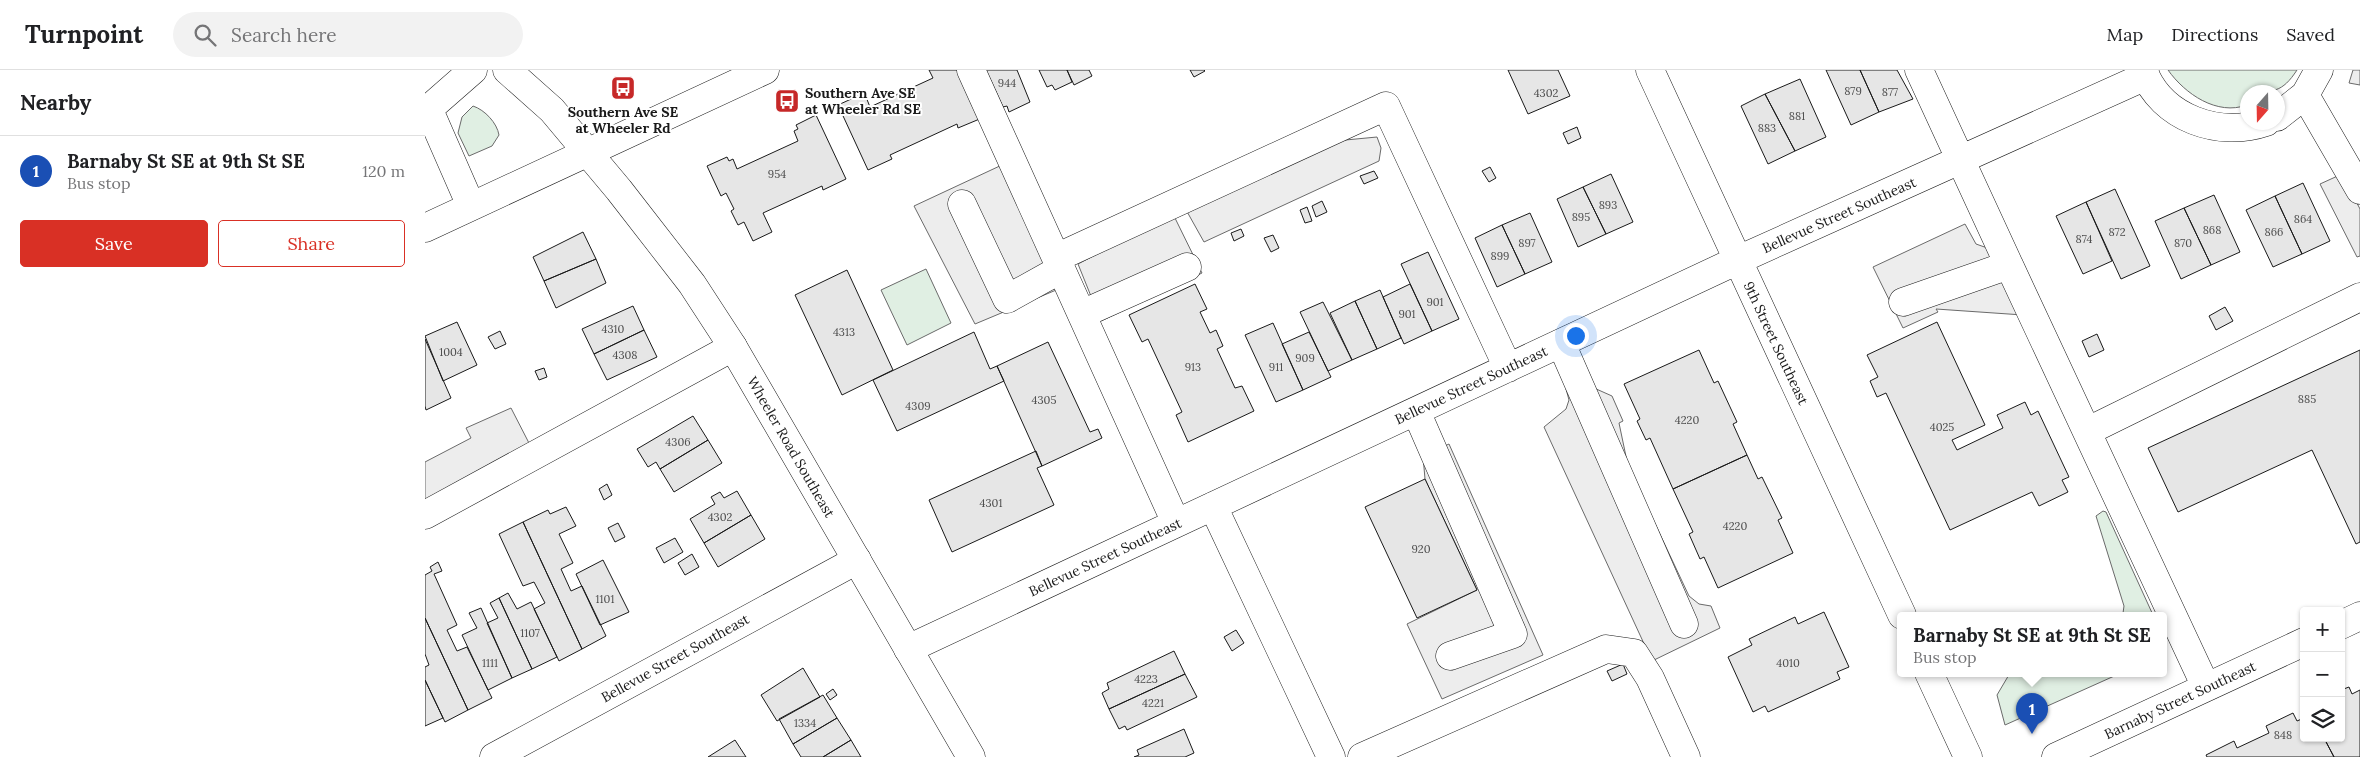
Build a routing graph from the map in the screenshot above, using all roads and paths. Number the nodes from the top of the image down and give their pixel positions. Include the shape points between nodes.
1 (473, 70) edge
2 (507, 70) edge
3 (765, 70) edge
4 (971, 70) edge
5 (1919, 70) edge
6 (2319, 70) edge
7 (1657, 72) edge
8 (2145, 73) edge
9 (2305, 95) junction
10 (2285, 111) edge
11 (425, 112) edge
12 (2240, 128) edge
13 (587, 152) junction
14 (1961, 160) junction
15 (2360, 190) edge
16 (962, 204) dead end
17 (471, 206) junction
18 (425, 228) edge
19 (1738, 260) junction
20 (1059, 263) junction
21 (2009, 265) junction
22 (1187, 267) dead end
23 (2360, 297) edge
24 (1903, 302) dead end
25 (1082, 314) junction
26 (1561, 343) junction
27 (733, 347) junction
28 (1508, 368) junction
29 (1416, 411) junction
30 (2088, 431) junction
31 (1213, 506) junction
32 (425, 515) edge
33 (1176, 523) junction
34 (857, 560) junction
35 (1901, 612) edge
36 (2360, 616) edge
37 (2345, 623) edge
38 (1684, 624) dead end
39 (2300, 644) edge
40 (908, 649) junction
41 (1450, 656) dead end
42 (1931, 677) edge
43 (2207, 687) junction
44 (494, 757) edge
45 (971, 757) edge
46 (1331, 757) edge
47 (1362, 757) edge
48 (1686, 757) edge
49 (1968, 757) edge
50 (2056, 757) edge

1 - 11 street
2 - 13 street, Wheeler Road Southeast via 552,110
3 - 13 street
4 - 20 street
5 - 14 street
6 - 9 street
7 - 19 street, 9th Street Southeast
8 - 12 street via 2160,97 2181,115 2223,129
8 - 14 street, Bellevue Street Southeast
9 - 10 street
9 - 15 street
11 - 17 street via 433,119
13 - 17 street
13 - 27 street, Wheeler Road Southeast via 691,284
14 - 19 street, Bellevue Street Southeast
14 - 21 street
16 - 20 street via 1007,299
17 - 18 street
19 - 26 street, Bellevue Street Southeast
19 - 35 street, 9th Street Southeast
20 - 25 street
20 - 28 street via 1386,106
21 - 24 street
21 - 30 street
22 - 25 street
23 - 30 street
25 - 33 street
26 - 28 street, Bellevue Street Southeast
26 - 38 street
27 - 32 street
27 - 34 street, Wheeler Road Southeast
28 - 29 street, Bellevue Street Southeast
29 - 31 street, Bellevue Street Southeast
29 - 41 street via 1513,634
30 - 43 street
31 - 33 street, Bellevue Street Southeast
31 - 46 street
33 - 40 street, Bellevue Street Southeast
34 - 40 street, Wheeler Road Southeast
34 - 44 street, Bellevue Street Southeast
36 - 37 street
39 - 43 street, Barnaby Street Southeast
40 - 45 street, Wheeler Road Southeast
42 - 49 street
43 - 50 street, Barnaby Street Southeast
47 - 48 street via 1606,648 1634,653 1650,678

